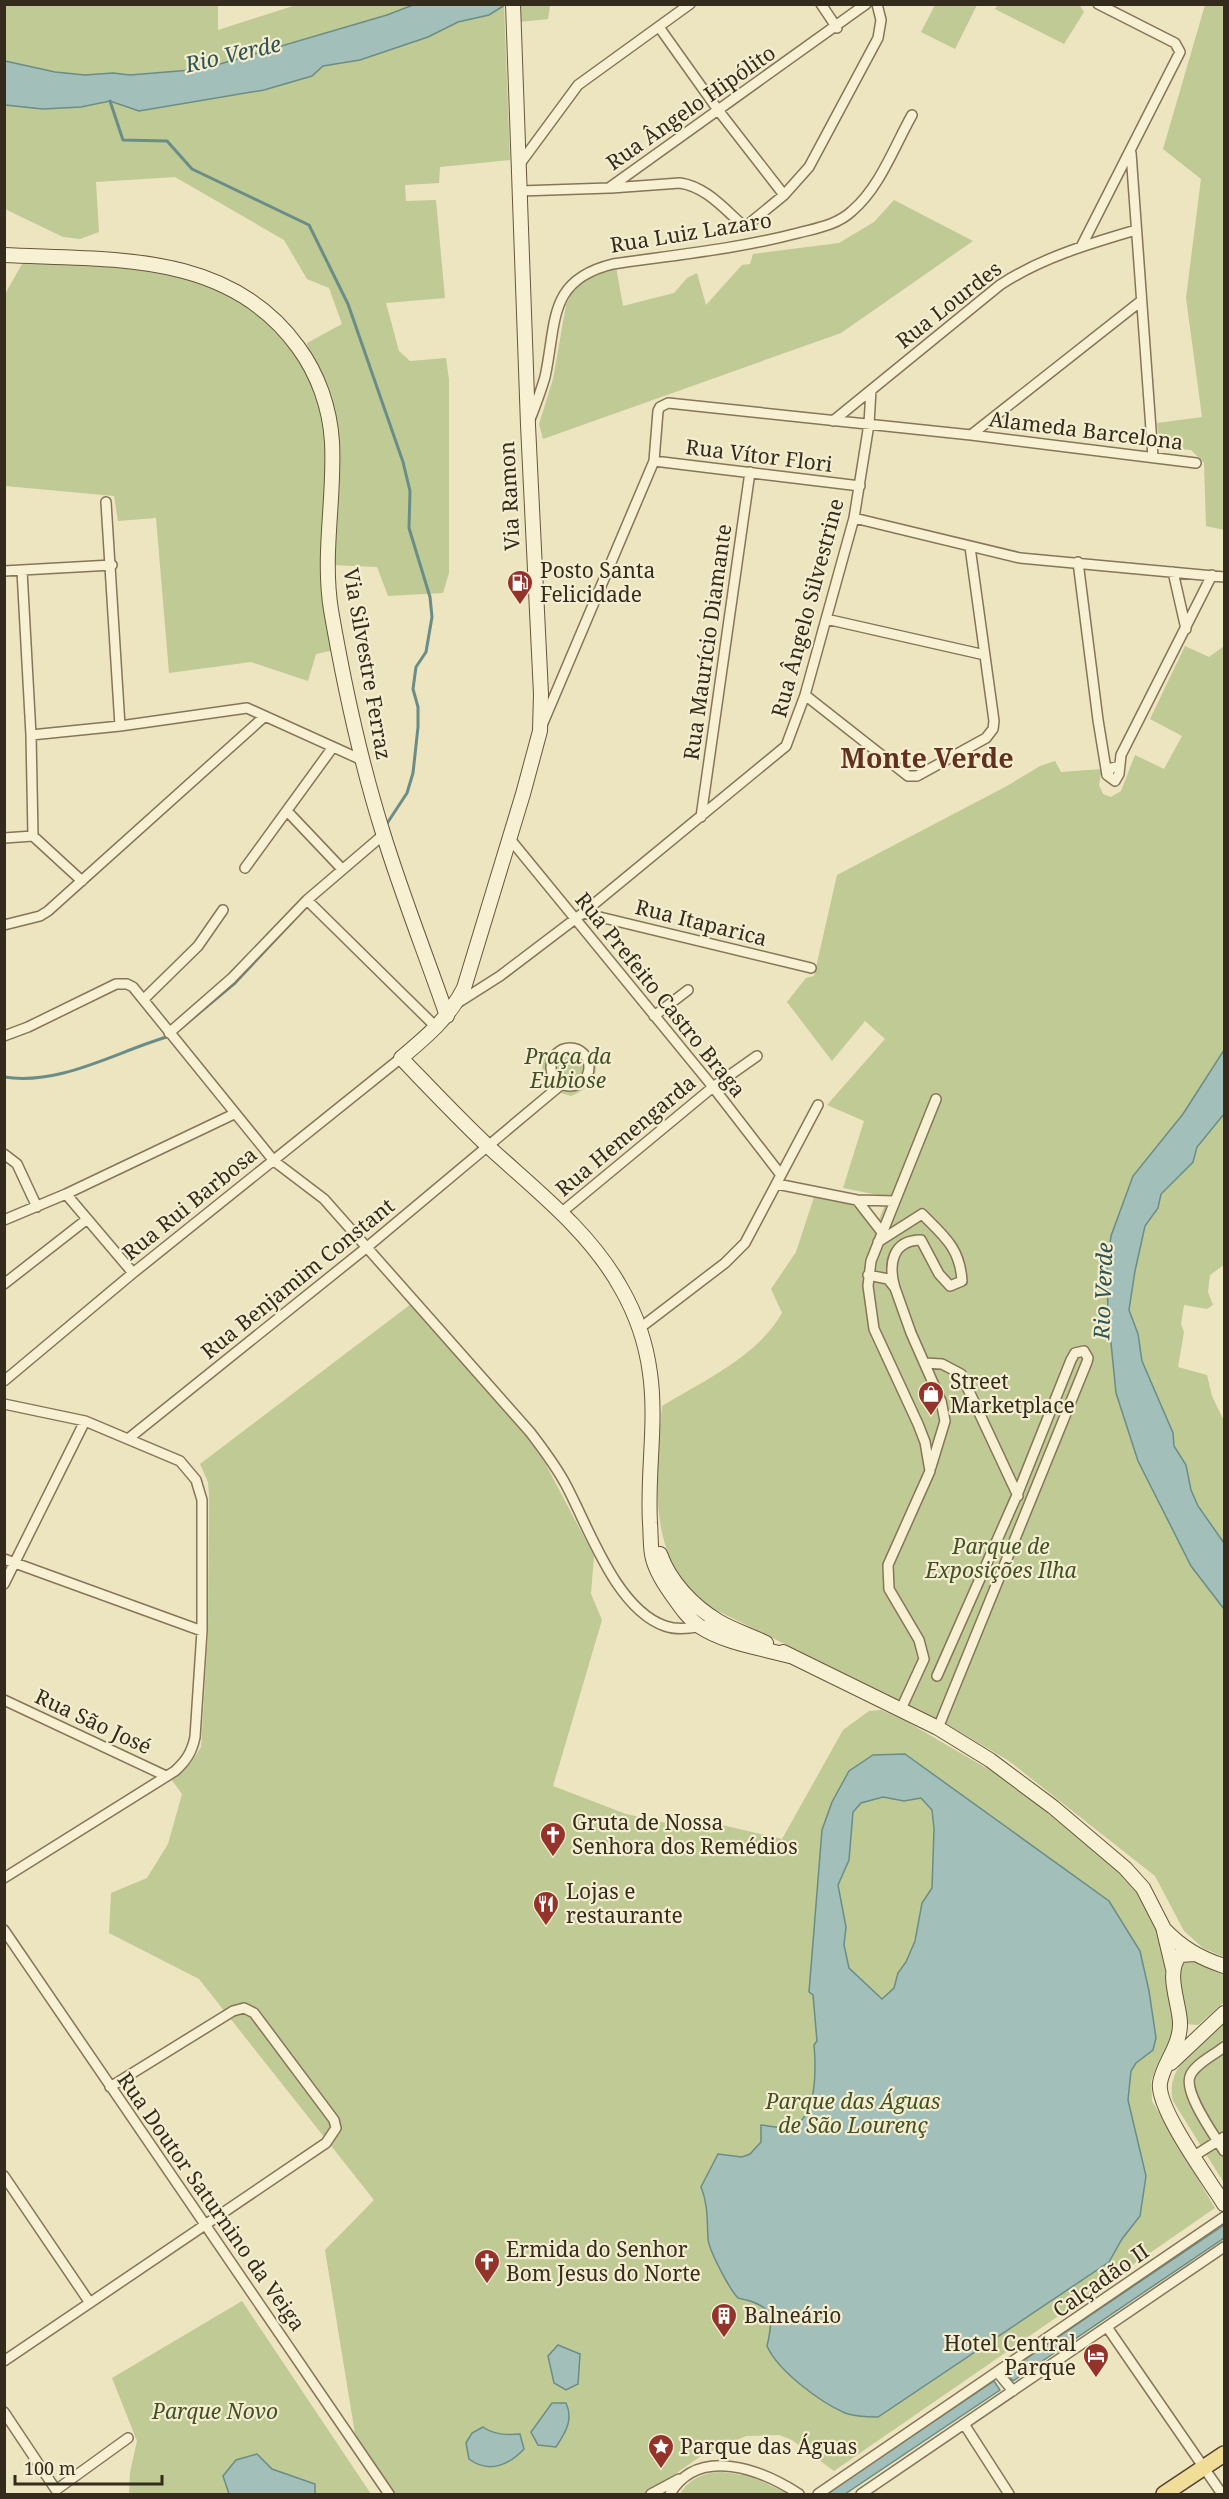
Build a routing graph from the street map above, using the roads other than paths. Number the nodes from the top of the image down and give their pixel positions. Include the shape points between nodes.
1 (513, 4) edge
2 (690, 4) edge
3 (821, 4) edge
4 (866, 4) edge
5 (877, 4) edge
6 (1098, 4) edge
7 (658, 27) junction
8 (837, 28) junction
9 (718, 110) junction
10 (912, 115) dead end
11 (1131, 151) junction
12 (519, 165) junction
13 (609, 188) junction
14 (520, 191) junction
15 (784, 195) junction
16 (745, 227) junction
17 (1136, 230) junction
18 (742, 247) junction
19 (1081, 247) junction
20 (4, 255) edge
21 (1141, 301) junction
22 (871, 390) junction
23 (833, 421) junction
24 (869, 423) junction
25 (528, 425) junction
26 (971, 435) junction
27 (1153, 457) junction
28 (654, 461) junction
29 (1196, 463) dead end
30 (750, 472) junction
31 (860, 486) junction
32 (106, 502) dead end
33 (854, 518) junction
34 (970, 546) junction
35 (1078, 562) junction
36 (112, 565) junction
37 (22, 571) junction
38 (4, 572) edge
39 (1173, 572) junction
40 (1212, 575) junction
41 (1224, 577) edge
42 (826, 618) junction
43 (1186, 629) junction
44 (985, 655) junction
45 (805, 695) junction
46 (265, 716) junction
47 (120, 726) junction
48 (540, 731) junction
49 (32, 735) junction
50 (333, 747) junction
51 (362, 760) junction
52 (287, 811) junction
53 (701, 818) junction
54 (383, 835) junction
55 (33, 836) junction
56 (4, 838) edge
57 (510, 839) junction
58 (245, 868) dead end
59 (342, 870) junction
60 (82, 881) junction
61 (306, 900) junction
62 (223, 910) dead end
63 (584, 913) junction
64 (574, 919) junction
65 (4, 925) edge
66 (811, 968) dead end
67 (688, 990) dead end
68 (144, 999) junction
69 (456, 1004) junction
70 (447, 1016) junction
71 (654, 1016) junction
72 (437, 1028) junction
73 (169, 1033) junction
74 (4, 1035) edge
75 (757, 1056) dead end
76 (402, 1059) junction
77 (562, 1084) junction
78 (713, 1087) junction
79 (936, 1099) dead end
80 (818, 1105) dead end
81 (234, 1114) junction
82 (489, 1147) junction
83 (4, 1154) edge
84 (274, 1161) junction
85 (779, 1179) junction
86 (66, 1194) junction
87 (857, 1200) junction
88 (894, 1202) junction
89 (37, 1207) junction
90 (562, 1212) junction
91 (4, 1220) edge
92 (86, 1220) junction
93 (881, 1232) junction
94 (878, 1242) junction
95 (366, 1248) junction
96 (133, 1273) junction
97 (868, 1275) junction
98 (4, 1284) edge
99 (895, 1288) junction
100 (640, 1328) junction
101 (924, 1363) junction
102 (4, 1381) edge
103 (4, 1404) edge
104 (85, 1421) junction
105 (128, 1439) junction
106 (930, 1471) junction
107 (1017, 1495) junction
108 (1026, 1508) junction
109 (650, 1520) junction
110 (4, 1559) edge
111 (15, 1562) junction
112 (4, 1584) edge
113 (719, 1622) junction
114 (700, 1627) junction
115 (202, 1631) junction
116 (790, 1656) junction
117 (937, 1676) dead end
118 (4, 1700) edge
119 (901, 1709) junction
120 (938, 1728) junction
121 (166, 1776) junction
122 (4, 1878) edge
123 (1163, 1927) junction
124 (4, 1930) edge
125 (1195, 1954) junction
126 (1224, 1966) edge
127 (1173, 1969) junction
128 (1224, 2013) edge
129 (1180, 2024) junction
130 (1204, 2031) junction
131 (1224, 2047) edge
132 (1167, 2067) junction
133 (110, 2087) junction
134 (1221, 2139) edge
135 (1224, 2151) edge
136 (1194, 2156) junction
137 (4, 2176) edge
138 (1224, 2204) edge
139 (1224, 2217) edge
140 (204, 2225) junction
141 (1224, 2247) edge
142 (90, 2303) junction
143 (1107, 2327) junction
144 (4, 2361) edge
145 (998, 2373) junction
146 (1012, 2391) junction
147 (4, 2412) edge
148 (964, 2424) junction
149 (128, 2438) dead end
150 (1224, 2454) edge
151 (1205, 2467) junction
152 (689, 2473) junction
153 (389, 2494) edge
154 (651, 2494) edge
155 (670, 2494) edge
156 (799, 2494) edge
157 (818, 2494) edge
158 (861, 2494) edge
159 (1009, 2494) edge
160 (1164, 2494) edge
161 (1222, 2494) edge

1 - 12 main road, Via Ramon
2 - 7 street
3 - 8 street
4 - 8 street, Rua Ângelo Hipólito
5 - 15 street via 881,20 878,38 809,167
6 - 11 street via 1175,44 1180,52
7 - 9 street
7 - 12 street via 578,85
8 - 9 street, Rua Ângelo Hipólito
9 - 13 street, Rua Ângelo Hipólito
9 - 15 street
10 - 18 street, Rua Luiz Lazaro via 870,191 851,213 829,225
11 - 17 street
11 - 19 street
12 - 14 main road, Via Ramon
13 - 14 street, Rua Ângelo Hipólito
13 - 16 street via 691,185 703,190
14 - 25 main road, Via Ramon
15 - 16 street
16 - 18 street
17 - 19 street, Rua Lourdes
17 - 21 street
18 - 25 street, Rua Luiz Lazaro via 613,264 577,278 564,292 558,309 544,379
19 - 22 street, Rua Lourdes via 1000,285
20 - 51 main road, Via Silvestre Ferraz via 157,265 206,276 269,313 303,353 329,418 333,470 326,570
21 - 26 street
21 - 27 street
22 - 23 street, Rua Lourdes
22 - 24 street, Rua Ângelo Silvestrine
23 - 24 street, Alameda Barcelona
23 - 28 street, Alameda Barcelona via 668,403 658,411
24 - 26 street, Alameda Barcelona
24 - 31 street, Rua Ângelo Silvestrine
25 - 48 main road, Via Ramon
26 - 27 street, Alameda Barcelona
27 - 29 street, Alameda Barcelona
28 - 30 street, Rua Vítor Flori
28 - 48 street, Alameda Barcelona
30 - 31 street, Rua Vítor Flori
30 - 53 street, Rua Maurício Diamante
31 - 33 street, Rua Ângelo Silvestrine
32 - 36 street
33 - 34 street
33 - 42 street, Rua Ângelo Silvestrine
34 - 35 street via 1020,558
34 - 44 street
35 - 39 street
35 - 43 street via 1107,775 1115,781 1121,755
36 - 37 street
36 - 47 street
37 - 38 street
37 - 49 street
39 - 40 street
39 - 43 street
40 - 41 street
40 - 43 street
42 - 44 street
42 - 45 street, Rua Ângelo Silvestrine
44 - 45 street via 993,729 986,738 917,776 903,774
45 - 53 street, Rua Ângelo Silvestrine via 782,751
46 - 47 street via 240,708
46 - 50 street
46 - 60 street
47 - 49 street
48 - 57 main road, Via Ramon
49 - 55 street
50 - 51 street
50 - 52 street
51 - 54 main road, Via Silvestre Ferraz
52 - 58 street
52 - 59 street
53 - 63 street
54 - 59 street
54 - 70 main road, Via Silvestre Ferraz
55 - 56 street
55 - 60 street
57 - 64 street, Rua Prefeito Castro Braga
57 - 69 main road, Via Ramon via 473,964
59 - 61 street
60 - 65 street via 40,916
61 - 72 street
61 - 73 street via 232,978
62 - 68 street via 198,946
63 - 64 street
63 - 66 street, Rua Itaparica
64 - 69 street
64 - 71 street, Rua Prefeito Castro Braga
67 - 71 street
68 - 73 street
68 - 74 street via 133,987 116,984
69 - 70 main road, Via Ramon
70 - 72 main road, Via Ramon
71 - 78 street, Rua Prefeito Castro Braga
72 - 76 main road, Via Ramon
73 - 81 street
75 - 78 street, Rua Hemengarda
76 - 82 main road
76 - 84 street, Rua Rui Barbosa
77 - 77 street via 572,1086 588,1074 590,1065 578,1049 568,1047 553,1059 551,1069
77 - 82 street, Rua Benjamim Constant
78 - 85 street, Rua Prefeito Castro Braga
78 - 90 street, Rua Hemengarda
79 - 88 street
80 - 85 street
81 - 84 street
81 - 86 street
82 - 90 main road
82 - 95 street, Rua Benjamim Constant
83 - 89 street via 17,1164
84 - 95 street via 324,1199
84 - 96 street, Rua Rui Barbosa
85 - 87 street
85 - 100 street via 738,1252
86 - 89 street
86 - 92 street
87 - 88 street
87 - 93 street
88 - 93 street
89 - 91 street
90 - 100 main road via 609,1268
92 - 96 street
92 - 98 street
93 - 94 street
94 - 97 street
94 - 99 street via 922,1214 949,1241 961,1264 962,1281 950,1286 921,1240 909,1243 897,1250 891,1266
95 - 105 street, Rua Benjamim Constant
95 - 114 street via 544,1450 601,1559 628,1597 642,1612 666,1627
96 - 102 street, Rua Rui Barbosa
97 - 99 street via 888,1279
97 - 106 street via 874,1329 918,1424
99 - 101 street
100 - 109 main road via 652,1392
101 - 106 street via 941,1401 945,1421
101 - 107 street via 942,1364 960,1374
103 - 104 street
104 - 105 street
104 - 111 street
105 - 115 street via 184,1464 196,1480 202,1500
106 - 119 street via 888,1565 889,1589 919,1640 924,1659
107 - 108 street
107 - 108 street via 1071,1360 1075,1353 1084,1351 1087,1362
107 - 117 street
108 - 120 street
109 - 113 main road via 661,1558 678,1586
109 - 114 main road via 652,1551 660,1576 682,1609
110 - 111 street
111 - 112 street
111 - 115 street
113 - 114 street
113 - 116 main road
114 - 116 main road
115 - 121 street via 192,1751 184,1763
116 - 119 main road
118 - 121 street, Rua São José
119 - 120 main road
120 - 123 main road via 1032,1789 1125,1868 1143,1888
121 - 122 street
123 - 125 main road via 1178,1944
123 - 127 main road
124 - 133 street, Rua Doutor Saturnino da Veiga
125 - 126 main road
125 - 127 main road via 1180,1955
127 - 129 main road
128 - 130 main road
129 - 130 main road
129 - 132 main road
130 - 132 main road
131 - 134 street via 1199,2066 1188,2083 1196,2105
132 - 136 main road via 1161,2077 1162,2103
133 - 140 street, Rua Doutor Saturnino da Veiga
133 - 140 street via 233,2011 244,2008 254,2013 334,2120 336,2128 326,2143
134 - 135 street
134 - 136 street
136 - 138 main road
137 - 142 street
139 - 145 street, Calçadão II
140 - 142 street
140 - 153 street, Rua Doutor Saturnino da Veiga
141 - 143 street
142 - 144 street
143 - 146 street
143 - 151 street
145 - 146 street
145 - 157 street, Calçadão II
146 - 148 street
147 - 149 street via 56,2490
148 - 158 street
148 - 159 street
150 - 151 main road
151 - 160 main road
151 - 161 street
152 - 154 street
152 - 155 street
152 - 156 street via 708,2466 742,2468

